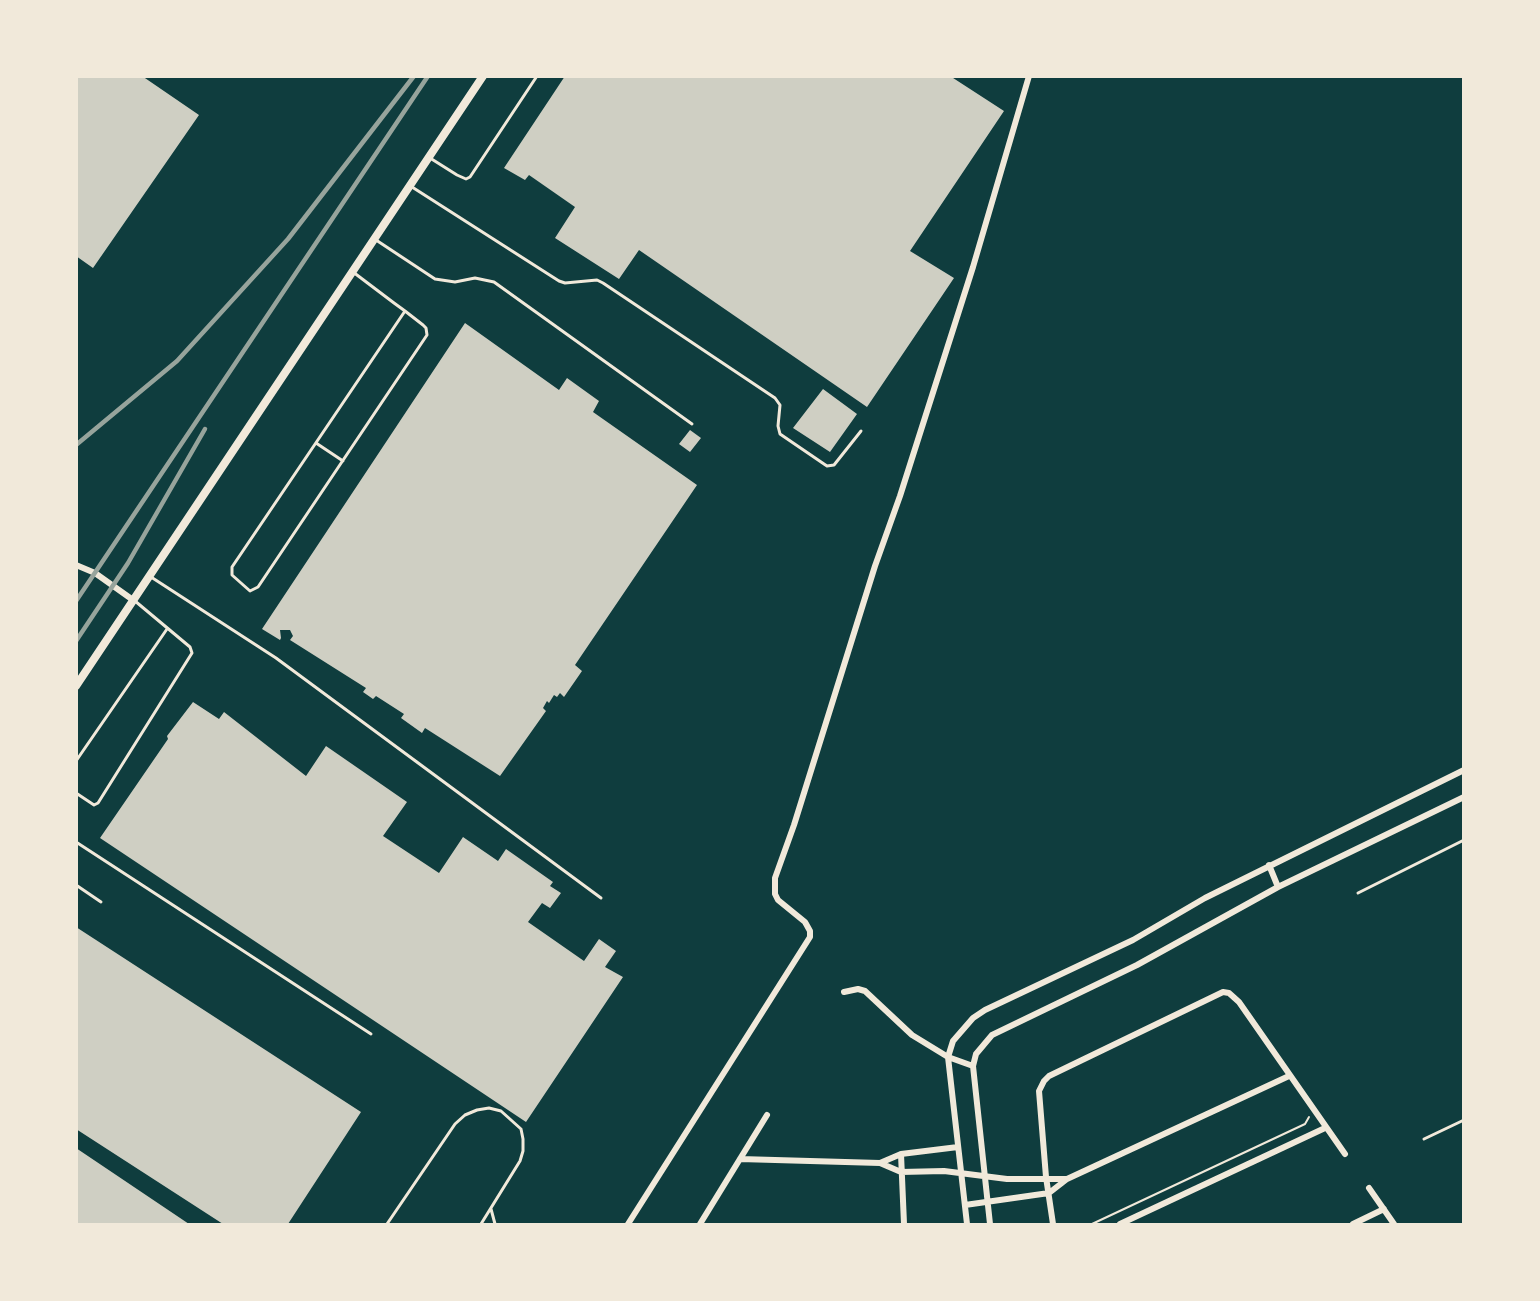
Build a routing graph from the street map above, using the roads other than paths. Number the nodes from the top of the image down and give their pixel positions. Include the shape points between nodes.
1 (483, 76) edge
2 (537, 76) edge
3 (1029, 76) edge
4 (429, 157) junction
5 (410, 186) junction
6 (375, 239) junction
7 (353, 272) junction
8 (405, 311) junction
9 (692, 424) dead end
10 (861, 431) dead end
11 (316, 443) junction
12 (343, 461) junction
13 (76, 565) edge
14 (150, 576) junction
15 (134, 600) junction
16 (168, 628) junction
17 (76, 686) edge
18 (76, 761) edge
19 (1464, 770) edge
20 (76, 793) edge
21 (1464, 797) edge
22 (1464, 840) edge
23 (76, 842) edge
24 (1269, 865) junction
25 (76, 885) edge
26 (1278, 887) junction
27 (1358, 893) dead end
28 (601, 898) dead end
29 (101, 902) dead end
30 (844, 992) dead end
31 (371, 1034) dead end
32 (948, 1057) junction
33 (973, 1066) junction
34 (1289, 1076) junction
35 (767, 1114) dead end
36 (1464, 1120) edge
37 (1325, 1128) junction
38 (1424, 1139) dead end
39 (958, 1147) junction
40 (901, 1154) junction
41 (1345, 1155) dead end
42 (740, 1159) junction
43 (880, 1162) junction
44 (901, 1172) junction
45 (961, 1173) junction
46 (986, 1177) junction
47 (1047, 1178) junction
48 (1067, 1179) junction
49 (1369, 1188) dead end
50 (1048, 1193) junction
51 (987, 1203) junction
52 (965, 1205) junction
53 (491, 1209) junction
54 (1384, 1209) junction
55 (387, 1224) edge
56 (481, 1224) edge
57 (495, 1224) edge
58 (628, 1224) edge
59 (700, 1224) edge
60 (904, 1224) edge
61 (967, 1224) edge
62 (990, 1224) edge
63 (1053, 1224) edge
64 (1120, 1224) edge
65 (1353, 1224) edge
66 (1394, 1224) edge

1 - 4 street
2 - 4 lane via 470,177 457,175
3 - 58 street via 900,496 775,878 778,900 805,922 810,937
4 - 5 street
5 - 6 street
5 - 10 lane via 559,281 603,283 775,398 780,405 780,434 827,466 834,465
6 - 7 street
6 - 9 lane via 435,279 455,282 475,278 494,282
7 - 8 lane
7 - 14 street
8 - 11 lane
8 - 12 lane via 426,328 427,335
11 - 12 lane
11 - 12 lane via 232,567 232,575 247,589 253,591 258,587
13 - 15 street
14 - 15 street
14 - 28 lane via 276,658
15 - 16 lane
15 - 17 street
16 - 18 lane
16 - 20 lane via 190,647 192,654 98,803
19 - 24 street
21 - 26 street
22 - 27 lane
23 - 31 lane
24 - 26 street
24 - 32 street via 1133,940 985,1010 953,1041
25 - 29 lane
26 - 33 street via 1137,965 1002,1029 983,1043
30 - 32 street via 865,992 912,1035
32 - 33 street
32 - 39 street
33 - 46 street
34 - 37 street
34 - 47 street via 1239,1002 1229,993 1216,994 1044,1081 1039,1092
34 - 48 street
35 - 42 street
36 - 38 lane
37 - 41 street
37 - 64 street
39 - 40 street
39 - 45 street
40 - 43 street
40 - 44 street
42 - 43 street
42 - 59 street
43 - 44 street
44 - 45 street
44 - 60 street
45 - 46 street
45 - 52 street
46 - 47 street
46 - 51 street
47 - 48 street
47 - 50 street
48 - 50 street
49 - 54 street
50 - 51 street
50 - 63 street
51 - 52 street
51 - 62 street
52 - 61 street
53 - 55 lane via 520,1161 524,1139 513,1120 489,1108 471,1112 455,1124
53 - 56 lane
53 - 57 lane
54 - 65 street
54 - 66 street

